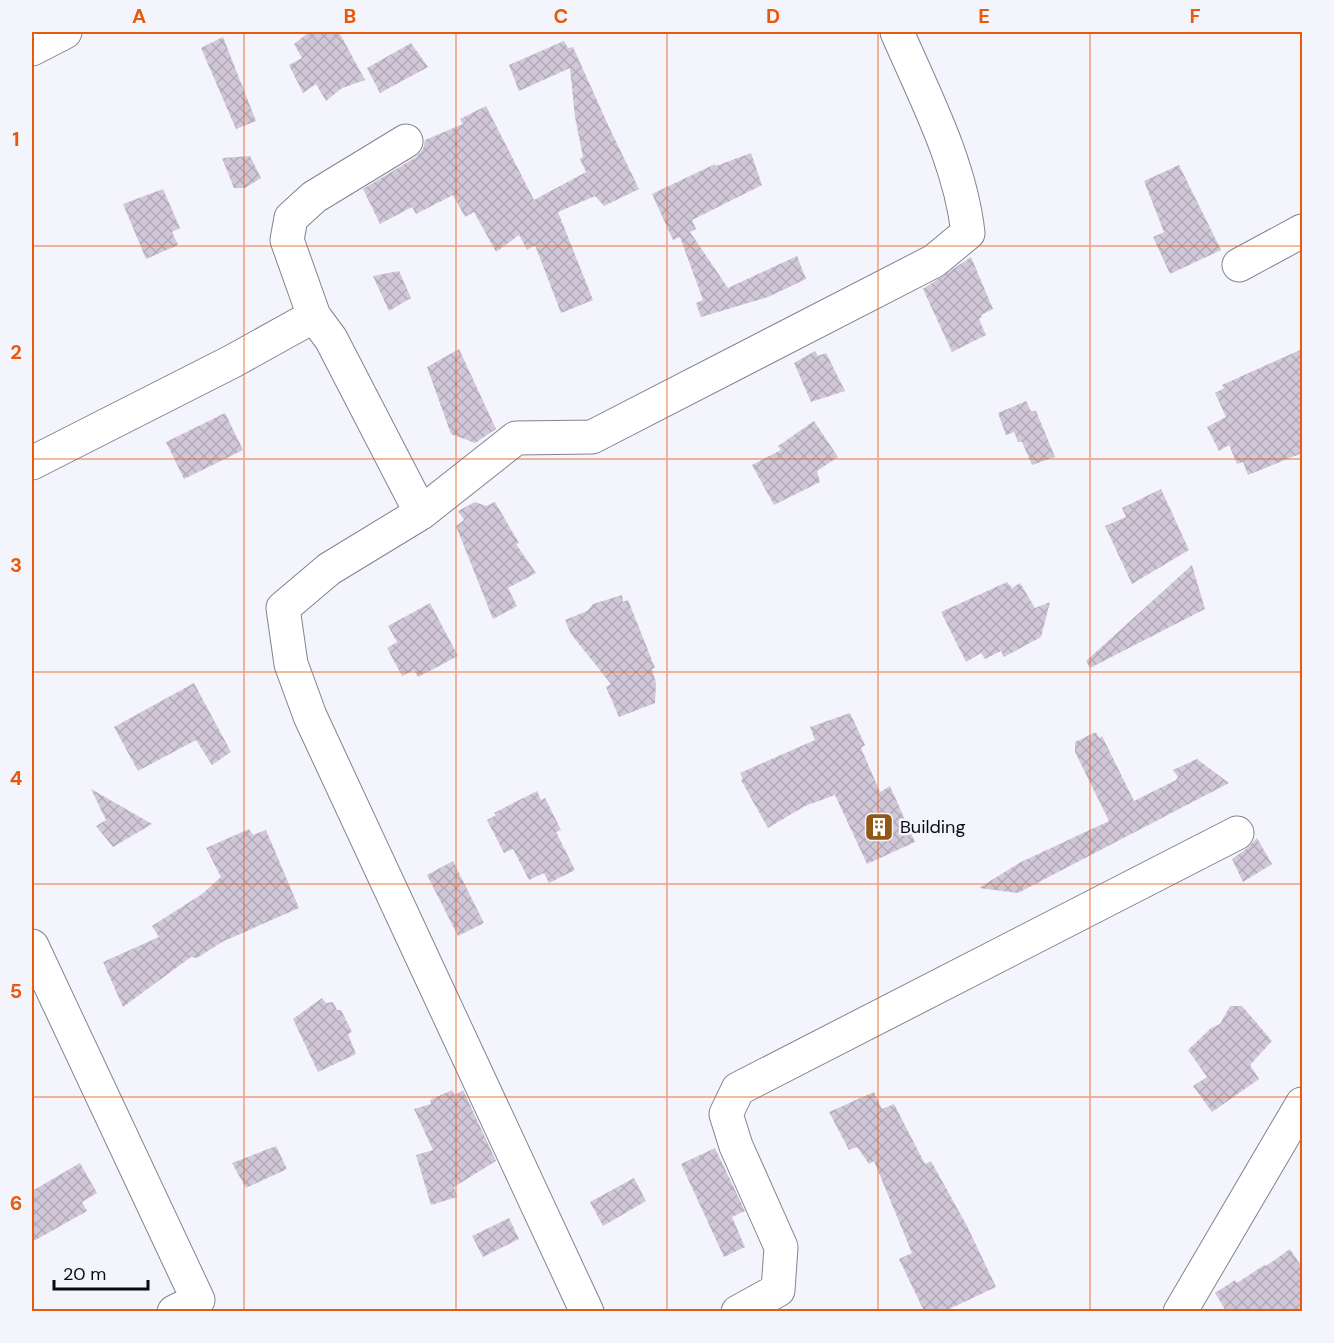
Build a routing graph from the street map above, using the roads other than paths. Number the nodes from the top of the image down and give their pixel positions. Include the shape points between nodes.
1 (65, 32) edge
2 (908, 35) edge
3 (32, 49) edge
4 (406, 141) dead end
5 (1302, 231) edge
6 (1239, 266) dead end
7 (315, 316) junction
8 (32, 463) edge
9 (421, 513) junction
10 (1237, 833) dead end
11 (32, 946) edge
12 (1302, 1104) edge
13 (192, 1308) edge
14 (587, 1311) edge
15 (738, 1311) edge
16 (1180, 1311) edge

1 - 3 street
2 - 9 street via 947,146 965,207 968,233 934,261 592,437 516,438
4 - 7 street via 314,197 291,218 287,240
5 - 6 street
7 - 8 street
7 - 9 street via 331,339
9 - 14 street via 329,569 283,608 291,664 310,716
10 - 15 street via 738,1089 726,1114 736,1146 781,1246 778,1290
11 - 13 street
12 - 16 street

